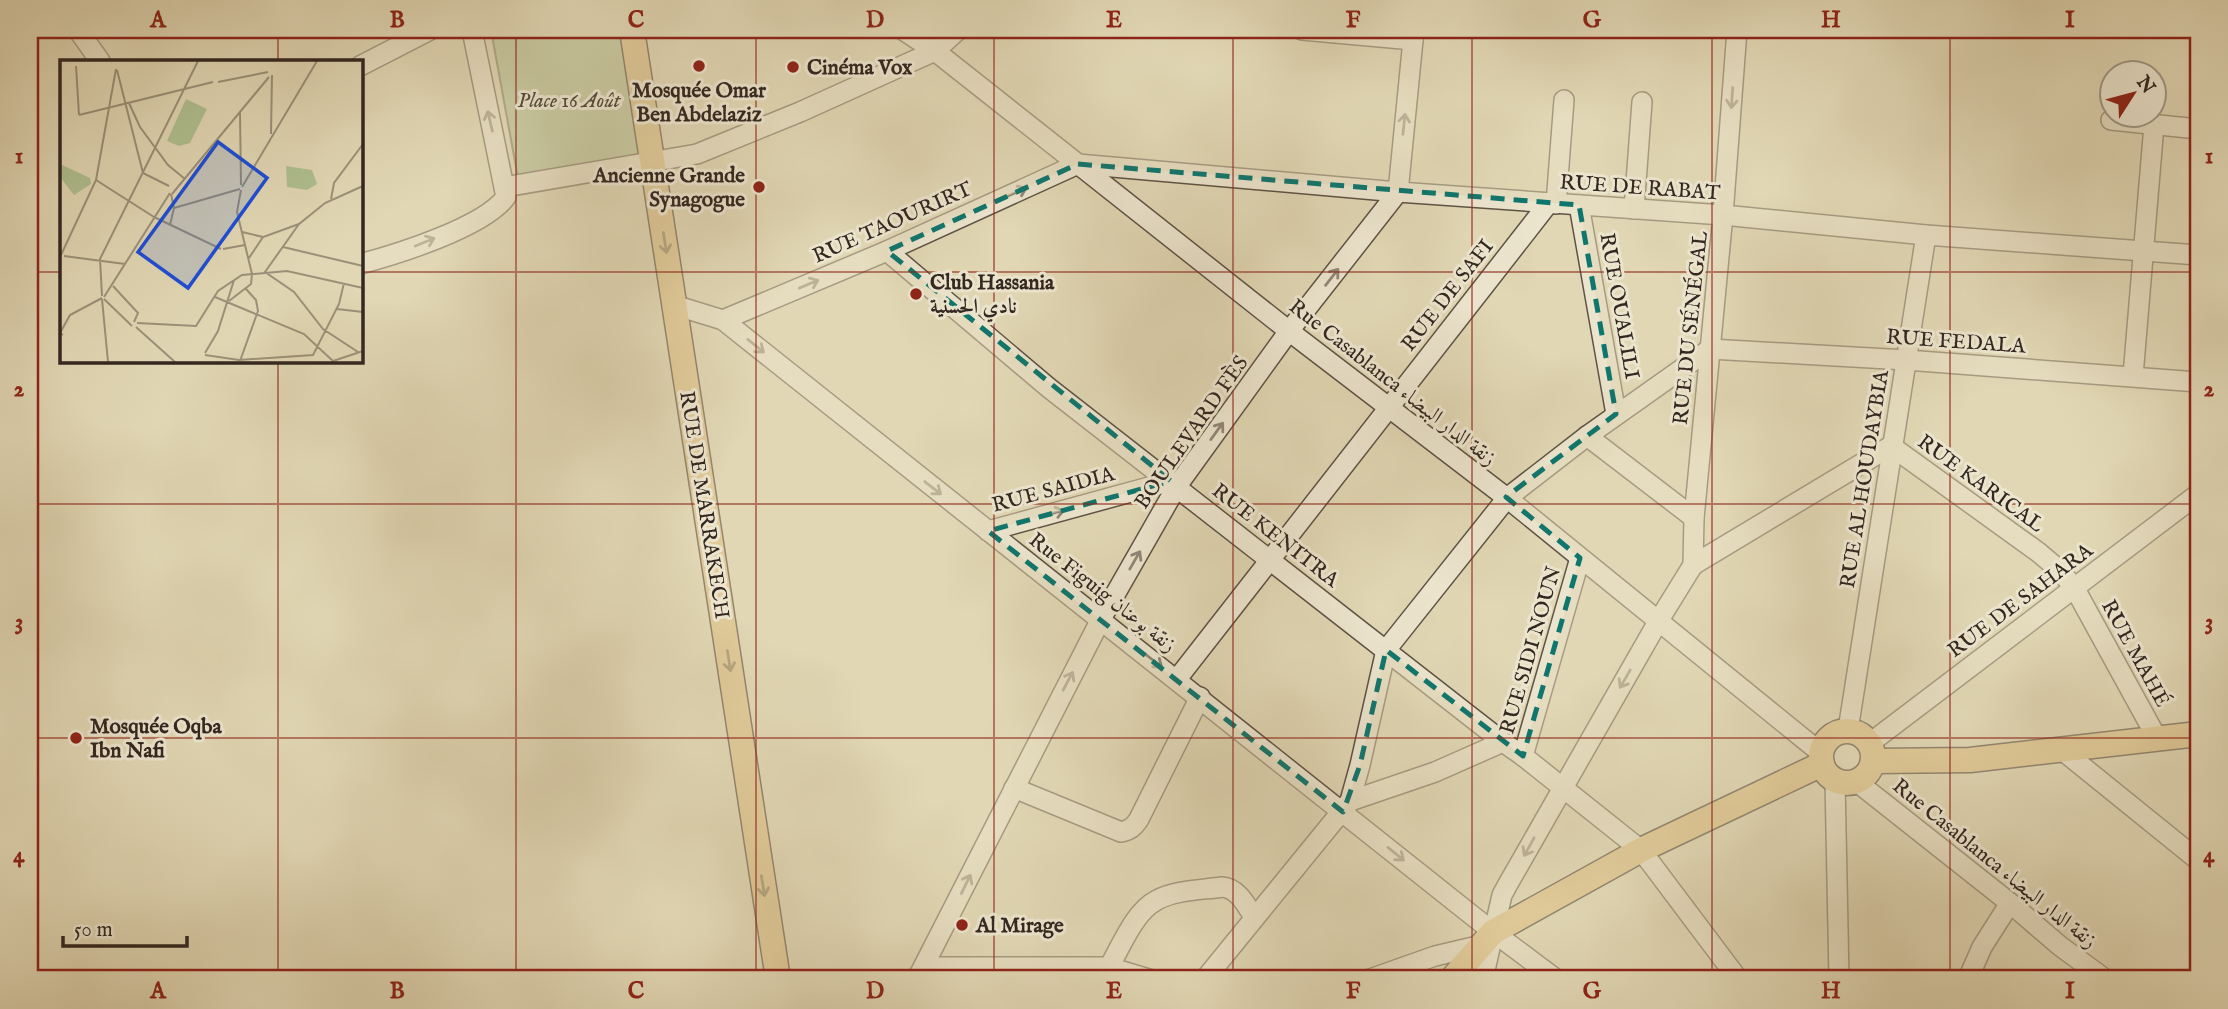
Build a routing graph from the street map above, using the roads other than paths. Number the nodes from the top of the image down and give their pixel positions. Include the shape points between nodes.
1 (78, 30) edge
2 (430, 30) edge
3 (472, 30) edge
4 (632, 30) edge
5 (903, 30) edge
6 (958, 30) edge
7 (1302, 30) edge
8 (1737, 30) edge
9 (1414, 35) edge
10 (935, 51) junction
11 (99, 60) edge
12 (362, 65) edge
13 (1564, 100) dead end
14 (1642, 102) dead end
15 (2168, 126) edge
16 (2198, 129) edge
17 (2154, 130) edge
18 (653, 161) junction
19 (1078, 164) junction
20 (505, 187) junction
21 (1398, 192) junction
22 (1552, 204) junction
23 (1579, 205) junction
24 (1634, 209) junction
25 (1723, 215) junction
26 (1927, 235) junction
27 (887, 251) junction
28 (2143, 251) junction
29 (2198, 255) edge
30 (362, 263) edge
31 (674, 305) junction
32 (723, 320) junction
33 (1289, 331) junction
34 (1710, 349) junction
35 (1906, 360) junction
36 (2133, 376) junction
37 (2198, 382) edge
38 (1388, 407) junction
39 (1616, 414) junction
40 (1587, 436) junction
41 (1891, 446) junction
42 (1174, 484) junction
43 (2198, 494) edge
44 (1507, 498) junction
45 (1694, 518) junction
46 (988, 531) junction
47 (1580, 558) junction
48 (1271, 560) junction
49 (1693, 565) junction
50 (2074, 587) junction
51 (1101, 619) junction
52 (1659, 620) junction
53 (1385, 650) junction
54 (1177, 679) junction
55 (1200, 697) junction
56 (1847, 730) junction
57 (2198, 734) edge
58 (2158, 740) junction
59 (1503, 742) junction
60 (2062, 750) junction
61 (1872, 752) junction
62 (1523, 756) junction
63 (1834, 770) junction
64 (1014, 788) junction
65 (1562, 788) junction
66 (1347, 806) junction
67 (1641, 850) junction
68 (2198, 860) edge
69 (2010, 903) junction
70 (1254, 917) junction
71 (1487, 938) junction
72 (921, 973) edge
73 (1113, 973) edge
74 (778, 979) edge
75 (1149, 979) edge
76 (1205, 979) edge
77 (1370, 979) edge
78 (1452, 979) edge
79 (1483, 979) edge
80 (1556, 979) edge
81 (1738, 979) edge
82 (1839, 979) edge
83 (1968, 979) edge
84 (2105, 979) edge

1 - 11 street
2 - 12 street
20 -> 3 street
4 - 18 main road, RUE DE MARRAKECH
5 - 10 street, Rue Casablanca زنقة الدار البيضاء
6 - 10 street
7 - 9 street
8 -> 25 street, RUE DU SÉNÉGAL
21 -> 9 street
10 - 18 street via 697,154
10 - 19 street, Rue Casablanca زنقة الدار البيضاء
13 - 22 street
14 - 24 street
15 - 16 street
17 - 28 street
18 - 20 street
18 -> 31 main road, RUE DE MARRAKECH
19 - 21 street, RUE DE RABAT
27 -> 19 street, RUE TAOURIRT
19 - 33 street, Rue Casablanca زنقة الدار البيضاء
30 -> 20 street via 472,222 500,205 506,197
21 - 22 street, RUE DE RABAT
33 -> 21 street, BOULEVARD FÈS
22 - 23 street, RUE DE RABAT
22 - 38 street, RUE DE SAFI
23 - 24 street, RUE DE RABAT
23 - 39 street, RUE OUALILI
24 - 25 street, RUE DE RABAT
25 - 26 street, RUE DE RABAT
25 - 34 street, RUE DU SÉNÉGAL
26 - 28 street, RUE DE RABAT
26 - 35 street, RUE AL HOUDAYBIA
32 -> 27 street, RUE TAOURIRT
27 - 42 street, RUE KENITRA via 1049,388
28 - 29 street, RUE DE RABAT
28 - 36 street
31 - 32 street, Rue Figuig زنقة بوعنان
31 -> 74 main road, RUE DE MARRAKECH
32 -> 46 street, Rue Figuig زنقة بوعنان
33 - 38 street, Rue Casablanca زنقة الدار البيضاء
42 -> 33 street, BOULEVARD FÈS
34 - 35 street, RUE FEDALA
34 - 39 street
34 - 45 street, RUE DU SÉNÉGAL
35 - 36 street, RUE FEDALA
35 - 41 street, RUE AL HOUDAYBIA
36 - 37 street, RUE FEDALA
38 - 44 street, Rue Casablanca زنقة الدار البيضاء
38 - 48 street, RUE DE SAFI
39 - 40 street
40 - 44 street
40 - 45 street
41 - 49 street
41 - 50 street, RUE KARICAL via 2038,552
41 - 56 street, RUE AL HOUDAYBIA
46 -> 42 street, RUE SAIDIA
42 - 48 street, RUE KENITRA
51 -> 42 street, BOULEVARD FÈS
43 - 50 street, RUE DE SAHARA
44 - 47 street, Rue Casablanca زنقة الدار البيضاء
44 - 53 street
45 - 49 street, RUE DU SÉNÉGAL
46 - 51 street, Rue Figuig زنقة بوعنان
47 - 52 street, Rue Casablanca زنقة الدار البيضاء
47 - 62 street, RUE SIDI NOUN
48 - 53 street, RUE KENITRA
48 - 54 street, RUE DE SAFI
49 - 52 street
50 - 58 street, RUE MAHÉ
50 - 61 street, RUE DE SAHARA
51 -> 54 street, Rue Figuig زنقة بوعنان
64 -> 51 street, BOULEVARD FÈS
52 - 63 street, Rue Casablanca زنقة الدار البيضاء
52 -> 65 street
53 - 59 street, RUE KENITRA
53 - 66 street
54 - 55 street, Rue Figuig زنقة بوعنان
55 - 64 street via 1139,819 1128,831
55 - 66 street, Rue Figuig زنقة بوعنان
56 - 61 main road via 1864,736
56 - 63 main road via 1833,734 1823,746
57 - 58 main road
58 - 60 main road
59 - 62 street, RUE KENITRA
59 - 66 street
60 - 61 main road via 1970,760
60 - 68 street
61 - 63 main road via 1868,774
62 - 65 street, RUE KENITRA
63 - 67 main road
63 - 69 street, Rue Casablanca زنقة الدار البيضاء
63 - 82 street
72 -> 64 street, BOULEVARD FÈS
65 - 67 street, RUE KENITRA
65 -> 71 street via 1502,895
66 - 70 street
66 -> 71 street, Rue Figuig زنقة بوعنان
67 - 71 main road
67 - 81 street, RUE KENITRA
69 - 83 street
69 - 84 street, Rue Casablanca زنقة الدار البيضاء
70 - 73 street via 1229,888 1160,899 1140,915
70 - 76 street
71 - 77 street
71 - 78 main road
71 - 79 street
71 - 80 street, Rue Figuig زنقة بوعنان
72 - 73 street
73 - 75 street

